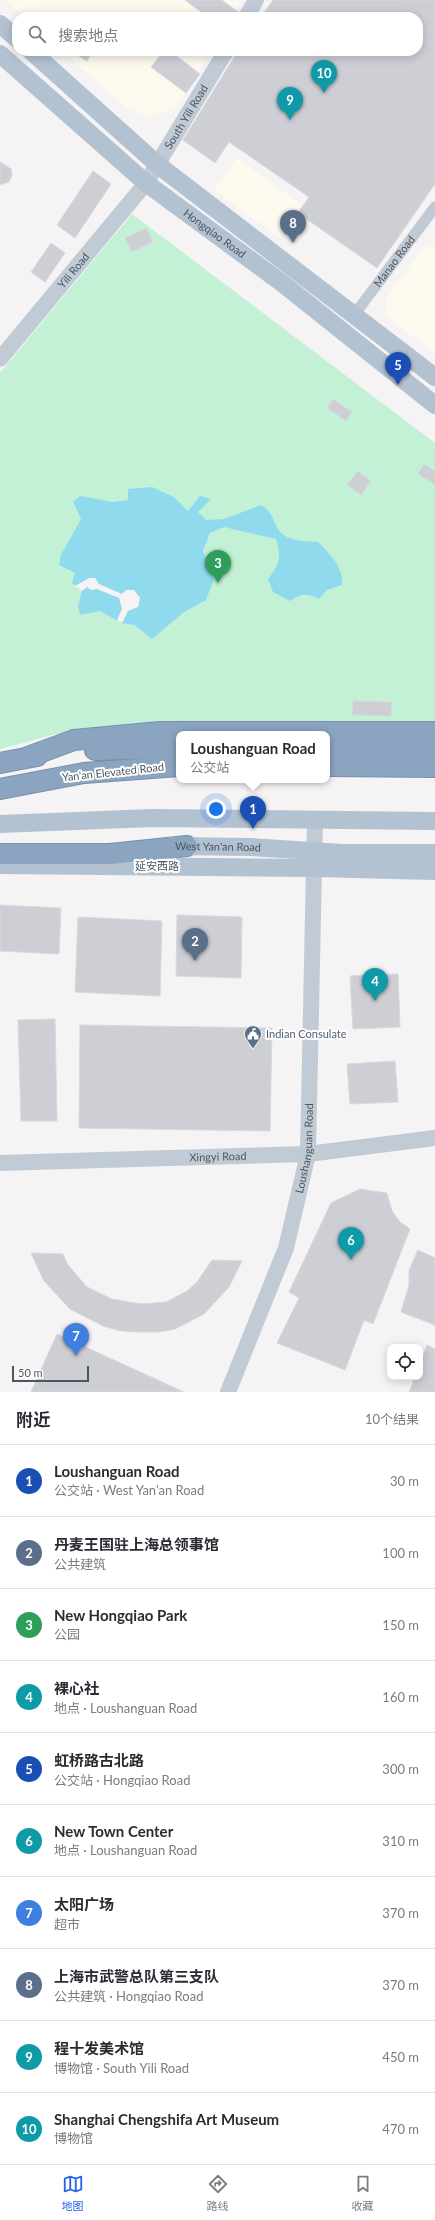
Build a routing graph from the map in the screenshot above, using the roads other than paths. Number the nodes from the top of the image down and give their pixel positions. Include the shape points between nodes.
1 (256, 0) edge
2 (249, 12) edge
3 (0, 24) edge
4 (12, 35) edge
5 (0, 54) edge
6 (37, 56) edge
7 (223, 56) edge
8 (158, 165) junction
9 (146, 183) junction
10 (435, 207) edge
11 (354, 315) junction
12 (0, 359) edge
13 (435, 377) edge
14 (435, 405) edge
15 (176, 732) edge
16 (330, 732) edge
17 (435, 732) edge
18 (176, 747) edge
19 (330, 747) edge
20 (435, 748) edge
21 (24, 758) junction
22 (0, 764) edge
23 (176, 766) edge
24 (330, 766) edge
25 (435, 767) edge
26 (0, 789) edge
27 (315, 820) junction
28 (435, 820) edge
29 (0, 824) edge
30 (187, 846) junction
31 (0, 848) edge
32 (435, 853) edge
33 (0, 854) edge
34 (315, 859) junction
35 (0, 865) edge
36 (435, 872) edge
37 (435, 1138) edge
38 (308, 1154) junction
39 (0, 1163) edge
40 (228, 1392) edge

1 - 2 street
3 - 4 main road
5 - 9 main road, Hongqiao Road
6 - 8 main road, Hongqiao Road
7 - 8 street, South Yili Road
8 - 9 street, South Yili Road
8 - 11 main road, Hongqiao Road
9 - 12 street, Yili Road
9 - 14 main road, Hongqiao Road via 282,283
10 - 11 street, Manao Road
11 - 13 main road, Hongqiao Road
15 - 21 highway via 74,740
16 - 17 highway
18 - 21 highway, Yan'an Elevated Road via 82,751
19 - 20 highway
21 - 22 highway, Yan'an Elevated Road
23 - 26 highway, Yan'an Elevated Road via 84,773
24 - 25 highway
27 - 28 main road
27 - 29 main road via 152,818
27 - 34 street, Loushanguan Road
30 - 31 main road, West Yan'an Road
30 - 33 highway via 110,854
30 - 34 main road, West Yan'an Road via 251,847
32 - 34 main road, West Yan'an Road
34 - 35 main road, 延安西路
34 - 36 main road, West Yan'an Road
34 - 38 street, Loushanguan Road
37 - 38 street, Xingyi Road
38 - 39 street, Xingyi Road
38 - 40 street, Loushanguan Road via 286,1248

